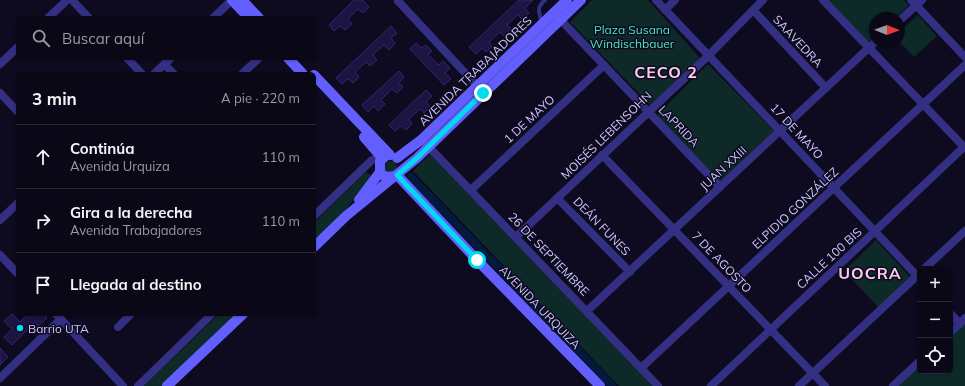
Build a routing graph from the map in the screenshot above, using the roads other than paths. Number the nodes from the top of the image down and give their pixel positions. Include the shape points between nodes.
1 (67, 0) edge
2 (72, 0) edge
3 (232, 0) edge
4 (242, 0) edge
5 (545, 0) edge
6 (568, 0) edge
7 (581, 0) edge
8 (656, 0) edge
9 (675, 0) edge
10 (763, 0) edge
11 (823, 0) edge
12 (399, 1) edge
13 (917, 2) edge
14 (665, 10) junction
15 (753, 10) junction
16 (905, 15) edge
17 (50, 16) edge
18 (87, 16) edge
19 (215, 16) edge
20 (247, 16) edge
21 (257, 16) edge
22 (557, 16) junction
23 (542, 24) junction
24 (868, 48) junction
25 (16, 49) edge
26 (708, 56) junction
27 (965, 57) edge
28 (129, 60) edge
29 (169, 60) edge
30 (258, 60) edge
31 (290, 60) edge
32 (300, 60) edge
33 (0, 64) edge
34 (164, 64) junction
35 (604, 65) junction
36 (965, 65) edge
37 (140, 72) edge
38 (156, 72) edge
39 (172, 72) edge
40 (244, 72) edge
41 (301, 72) edge
42 (310, 72) edge
43 (316, 78) edge
44 (316, 87) edge
45 (826, 88) junction
46 (481, 89) junction
47 (0, 93) edge
48 (924, 105) junction
49 (16, 110) edge
50 (648, 112) junction
51 (780, 131) junction
52 (425, 143) junction
53 (965, 148) edge
54 (602, 155) junction
55 (388, 157) junction
56 (363, 171) junction
57 (380, 171) junction
58 (397, 175) junction
59 (720, 187) junction
60 (834, 188) junction
61 (471, 190) junction
62 (557, 198) junction
63 (16, 205) edge
64 (316, 214) edge
65 (346, 216) junction
66 (0, 220) edge
67 (675, 230) junction
68 (875, 231) junction
69 (965, 231) edge
70 (516, 237) junction
71 (316, 245) edge
72 (0, 255) edge
73 (927, 266) edge
74 (16, 272) edge
75 (630, 272) junction
76 (917, 274) edge
77 (917, 278) edge
78 (728, 286) junction
79 (587, 311) junction
80 (953, 315) edge
81 (129, 316) edge
82 (210, 316) edge
83 (241, 316) edge
84 (58, 317) edge
85 (962, 321) edge
86 (118, 327) dead end
87 (770, 329) junction
88 (953, 330) edge
89 (917, 364) edge
90 (641, 368) junction
91 (813, 373) junction
92 (0, 378) edge
93 (124, 386) edge
94 (138, 386) edge
95 (167, 386) edge
96 (600, 386) edge
97 (658, 386) edge
98 (711, 386) edge
99 (799, 386) edge
100 (825, 386) edge
101 (893, 386) edge

1 - 17 street
2 - 18 street
3 - 19 street
3 - 20 main road
4 - 21 main road
5 - 23 lane via 538,9
6 - 22 main road, AVENIDA TRABAJADORES
7 - 22 main road, AVENIDA TRABAJADORES
8 - 14 street, 17 DE MAYO
9 - 14 street
10 - 15 street, MOISÉS LEBENSOHN
11 - 24 street
12 - 46 street
13 - 16 street
13 - 27 street
14 - 26 street, 17 DE MAYO
15 - 26 street, MOISÉS LEBENSOHN
15 - 45 street, SAAVEDRA
22 - 23 main road, AVENIDA TRABAJADORES
22 - 35 street, LAPRIDA
22 - 46 main road, AVENIDA TRABAJADORES
23 - 46 main road, AVENIDA TRABAJADORES
24 - 45 street, JUAN XXIII
24 - 48 street
25 - 33 street
26 - 50 street, MOISÉS LEBENSOHN
26 - 51 street, 17 DE MAYO
28 - 37 street
29 - 34 street
30 - 40 street
31 - 41 main road
32 - 42 main road
34 - 38 street
34 - 39 street
35 - 50 street, LAPRIDA
35 - 61 street, 1 DE MAYO
36 - 48 street, ELPIDIO GONZÁLEZ
43 - 55 main road
44 - 55 main road
45 - 51 street, JUAN XXIII
46 - 52 main road, AVENIDA TRABAJADORES
47 - 49 street
48 - 53 street
48 - 60 street, ELPIDIO GONZÁLEZ
50 - 54 street, MOISÉS LEBENSOHN
50 - 59 street, LAPRIDA
51 - 59 street, JUAN XXIII
51 - 60 street, 17 DE MAYO
52 - 55 main road, AVENIDA TRABAJADORES
52 - 58 main road, AVENIDA TRABAJADORES
52 - 61 street, 26 DE SEPTIEMBRE
53 - 68 street, CALLE 100 BIS
54 - 62 street, MOISÉS LEBENSOHN
54 - 67 street, 7 DE AGOSTO
55 - 56 street, AVENIDA TRABAJADORES via 372,160
55 - 57 main road via 379,164
55 - 58 main road via 401,163
56 - 57 street via 372,168
56 - 64 street, AVENIDA TRABAJADORES
57 - 58 main road via 385,177
57 - 65 main road, AVENIDA TRABAJADORES
58 - 65 main road, AVENIDA TRABAJADORES
58 - 96 main road, AVENIDA URQUIZA
59 - 67 street, JUAN XXIII
60 - 68 street, 17 DE MAYO
60 - 78 street, ELPIDIO GONZÁLEZ
61 - 70 street, 26 DE SEPTIEMBRE
62 - 70 street, MOISÉS LEBENSOHN
62 - 75 street, DEÁN FUNES
63 - 66 street
65 - 71 main road, AVENIDA TRABAJADORES
67 - 75 street, JUAN XXIII
67 - 78 street, 7 DE AGOSTO
68 - 76 street, 17 DE MAYO
68 - 87 street, CALLE 100 BIS
69 - 73 street
70 - 79 street, 26 DE SEPTIEMBRE
72 - 74 street
75 - 79 street, JUAN XXIII
77 - 91 street
78 - 87 street, 7 DE AGOSTO
78 - 90 street, ELPIDIO GONZÁLEZ
79 - 90 street, 26 DE SEPTIEMBRE
80 - 85 street
81 - 86 street
82 - 94 street
83 - 95 main road
84 - 92 street
84 - 93 street
85 - 88 street
87 - 91 street, 7 DE AGOSTO
87 - 98 street, CALLE 100 BIS
89 - 101 street
90 - 97 street, 26 DE SEPTIEMBRE
91 - 99 street
91 - 100 street, 7 DE AGOSTO

